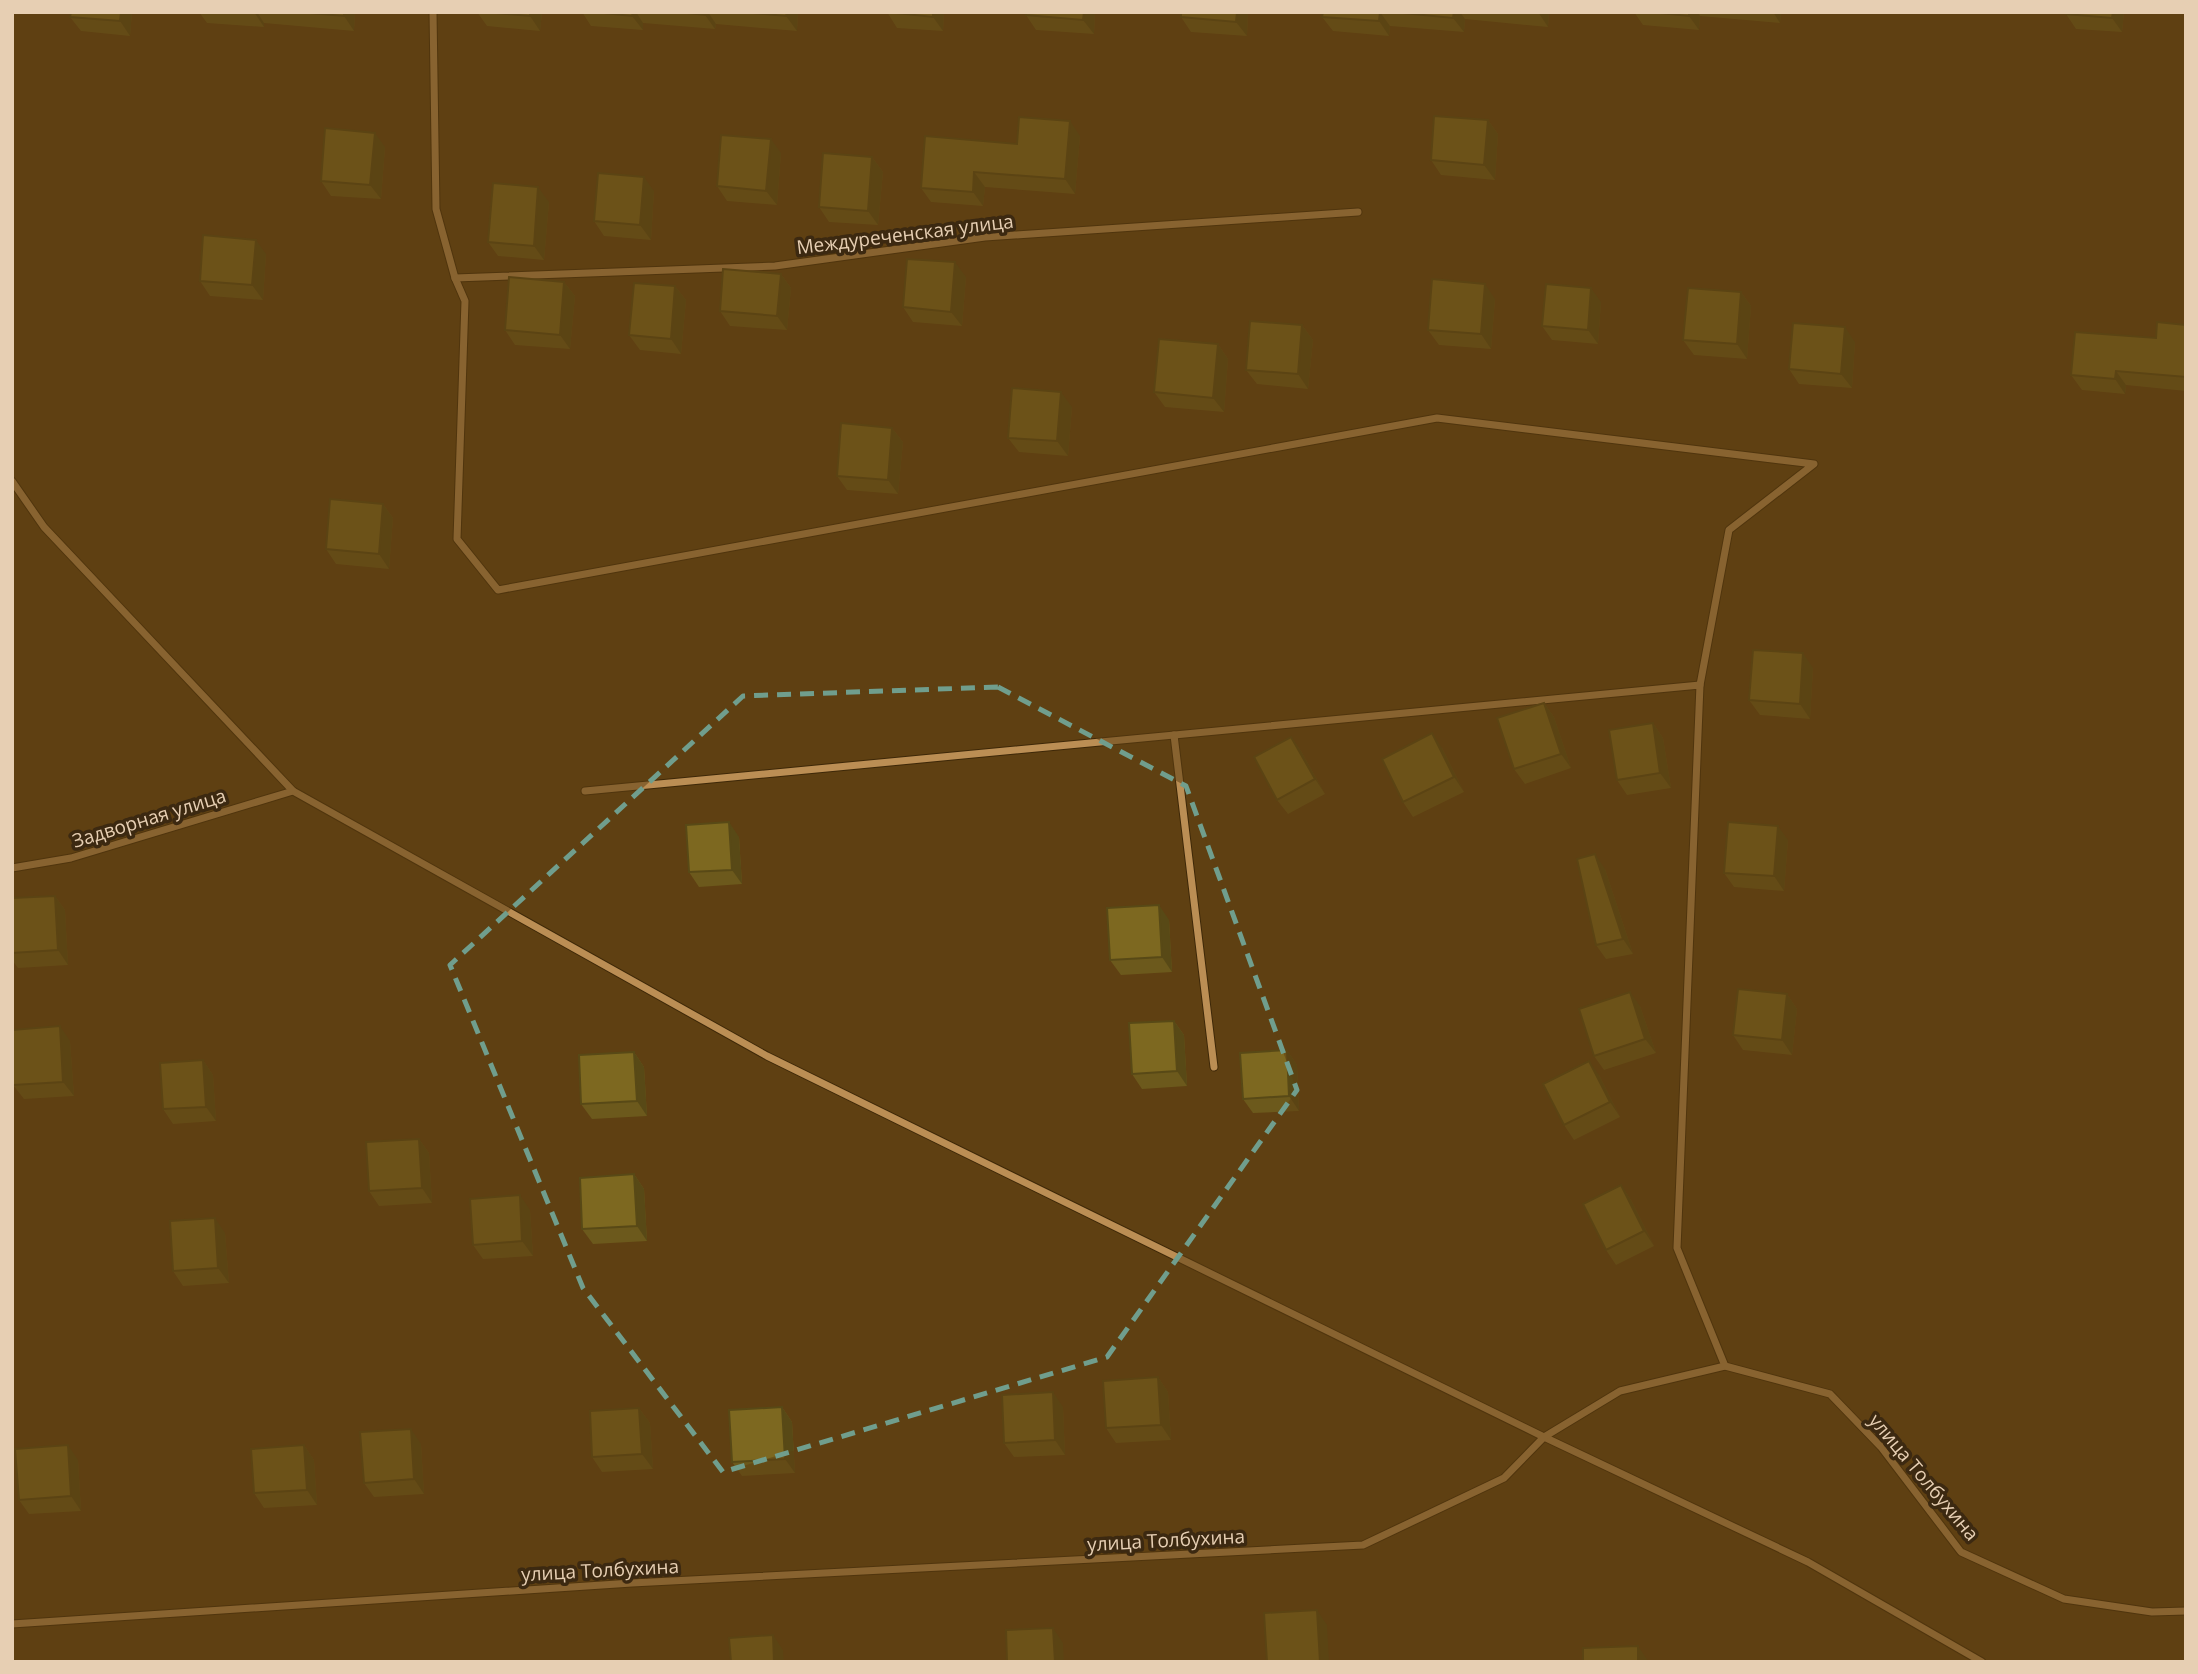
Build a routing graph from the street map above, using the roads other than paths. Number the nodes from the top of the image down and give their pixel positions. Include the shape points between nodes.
1 (433, 12) edge
2 (1358, 212) dead end
3 (455, 278) junction
4 (12, 481) edge
5 (1700, 685) junction
6 (1174, 735) junction
7 (293, 790) junction
8 (585, 791) dead end
9 (12, 868) edge
10 (1214, 1067) dead end
11 (1725, 1366) junction
12 (1544, 1437) junction
13 (2186, 1611) edge
14 (12, 1624) edge
15 (1982, 1662) edge

1 - 3 street via 436,209
2 - 3 street, Междуреченская улица via 985,237 775,266
3 - 5 street via 465,301 457,539 498,590 1437,418 1814,464 1729,530
4 - 7 street via 44,527
5 - 6 street
5 - 11 street via 1676,1248
6 - 8 street
6 - 10 street
7 - 9 street, Задворная улица via 71,858
7 - 12 street via 767,1056
11 - 12 street, улица Толбухина via 1620,1391
11 - 13 street, улица Толбухина via 1830,1394 1881,1447 1961,1552 2064,1599 2152,1612
12 - 14 street, улица Толбухина via 1504,1478 1363,1545 632,1583
12 - 15 street via 1808,1562

